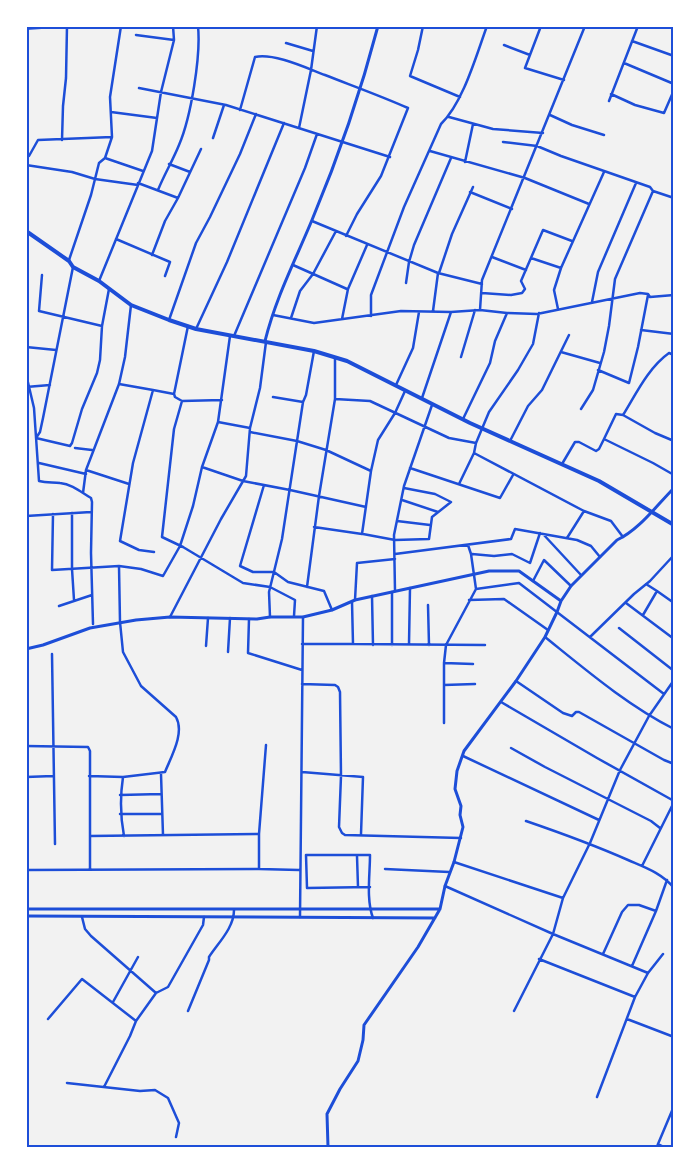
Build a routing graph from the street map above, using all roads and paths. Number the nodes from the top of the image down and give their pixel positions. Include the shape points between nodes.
1 (57, 26) edge
2 (67, 26) edge
3 (121, 26) edge
4 (172, 26) edge
5 (198, 26) edge
6 (317, 26) edge
7 (378, 26) edge
8 (423, 26) edge
9 (487, 26) edge
10 (541, 26) edge
11 (585, 26) edge
12 (638, 26) edge
13 (26, 28) edge
14 (136, 36) dead end
15 (174, 40) junction
16 (632, 41) junction
17 (286, 43) dead end
18 (504, 45) dead end
19 (313, 51) junction
20 (530, 55) junction
21 (674, 56) edge
22 (624, 63) junction
23 (311, 70) junction
24 (564, 80) junction
25 (674, 84) edge
26 (138, 88) dead end
27 (360, 88) junction
28 (674, 90) edge
29 (161, 92) junction
30 (611, 94) junction
31 (191, 97) junction
32 (460, 98) junction
33 (608, 101) dead end
34 (224, 105) junction
35 (240, 110) junction
36 (110, 112) junction
37 (256, 114) junction
38 (550, 115) junction
39 (449, 117) junction
40 (156, 118) junction
41 (284, 123) junction
42 (473, 124) junction
43 (298, 128) junction
44 (543, 133) junction
45 (317, 134) junction
46 (604, 135) dead end
47 (112, 137) junction
48 (213, 138) dead end
49 (62, 140) junction
50 (341, 141) junction
51 (503, 142) dead end
52 (537, 146) junction
53 (201, 149) dead end
54 (430, 151) junction
55 (29, 156) dead end
56 (390, 157) junction
57 (105, 158) junction
58 (451, 158) junction
59 (465, 162) junction
60 (169, 164) junction
61 (26, 165) edge
62 (143, 171) junction
63 (190, 172) junction
64 (604, 172) junction
65 (95, 178) junction
66 (525, 178) junction
67 (636, 182) junction
68 (138, 184) junction
69 (473, 187) dead end
70 (158, 190) junction
71 (653, 191) junction
72 (470, 192) junction
73 (178, 198) junction
74 (674, 198) edge
75 (588, 204) junction
76 (512, 209) junction
77 (312, 221) junction
78 (26, 231) edge
79 (336, 231) junction
80 (346, 236) junction
81 (116, 239) junction
82 (572, 241) junction
83 (367, 245) junction
84 (388, 253) junction
85 (152, 255) junction
86 (492, 258) junction
87 (531, 258) junction
88 (69, 261) junction
89 (409, 262) junction
90 (292, 264) junction
91 (73, 266) junction
92 (561, 268) junction
93 (526, 270) junction
94 (439, 273) junction
95 (313, 274) junction
96 (42, 275) dead end
97 (165, 276) dead end
98 (99, 282) junction
99 (406, 283) dead end
100 (482, 284) junction
101 (109, 288) junction
102 (348, 289) junction
103 (481, 293) junction
104 (648, 294) junction
105 (674, 295) edge
106 (613, 298) junction
107 (592, 302) junction
108 (131, 305) junction
109 (475, 310) junction
110 (480, 310) junction
111 (558, 310) junction
112 (419, 312) junction
113 (433, 312) junction
114 (451, 312) junction
115 (507, 313) junction
116 (539, 313) junction
117 (272, 314) junction
118 (371, 316) junction
119 (64, 317) junction
120 (291, 319) junction
121 (342, 319) junction
122 (169, 320) junction
123 (102, 326) junction
124 (188, 326) junction
125 (196, 329) junction
126 (641, 330) junction
127 (674, 334) edge
128 (232, 335) junction
129 (569, 335) dead end
130 (266, 341) junction
131 (26, 347) edge
132 (56, 350) junction
133 (314, 351) junction
134 (560, 352) junction
135 (674, 354) edge
136 (336, 356) junction
137 (461, 357) dead end
138 (600, 363) junction
139 (598, 370) junction
140 (26, 374) edge
141 (119, 384) junction
142 (50, 385) junction
143 (396, 385) junction
144 (28, 387) edge
145 (153, 390) junction
146 (406, 390) junction
147 (174, 394) junction
148 (273, 396) dead end
149 (422, 398) junction
150 (335, 399) junction
151 (222, 400) junction
152 (182, 402) junction
153 (303, 402) junction
154 (432, 403) junction
155 (581, 408) dead end
156 (395, 412) junction
157 (623, 415) junction
158 (463, 419) junction
159 (218, 422) junction
160 (424, 426) junction
161 (482, 428) junction
162 (250, 430) junction
163 (36, 438) junction
164 (604, 439) junction
165 (510, 441) junction
166 (674, 441) edge
167 (297, 442) junction
168 (476, 443) junction
169 (75, 448) dead end
170 (92, 450) junction
171 (326, 450) junction
172 (474, 452) junction
173 (39, 463) junction
174 (562, 464) junction
175 (202, 467) junction
176 (410, 468) junction
177 (371, 471) junction
178 (86, 472) junction
179 (513, 474) junction
180 (674, 475) edge
181 (243, 481) junction
182 (129, 484) junction
183 (459, 484) junction
184 (264, 485) junction
185 (404, 488) junction
186 (673, 489) edge
187 (290, 490) junction
188 (83, 493) junction
189 (319, 496) junction
190 (402, 500) junction
191 (366, 507) junction
192 (584, 511) junction
193 (91, 512) junction
194 (438, 512) junction
195 (652, 512) junction
196 (72, 513) junction
197 (53, 514) junction
198 (26, 516) edge
199 (397, 521) junction
200 (430, 525) junction
201 (674, 525) edge
202 (314, 527) junction
203 (541, 533) junction
204 (362, 534) junction
205 (624, 537) junction
206 (567, 538) junction
207 (394, 540) junction
208 (468, 545) junction
209 (180, 546) junction
210 (154, 552) dead end
211 (395, 554) junction
212 (471, 554) junction
213 (674, 555) edge
214 (600, 557) junction
215 (202, 558) junction
216 (395, 559) junction
217 (119, 566) junction
218 (91, 568) junction
219 (72, 569) junction
220 (274, 572) junction
221 (473, 574) junction
222 (581, 575) junction
223 (533, 581) junction
224 (646, 584) junction
225 (571, 586) junction
226 (270, 587) junction
227 (307, 587) junction
228 (410, 588) junction
229 (476, 589) junction
230 (657, 591) junction
231 (393, 592) junction
232 (92, 595) junction
233 (372, 596) junction
234 (74, 600) junction
235 (470, 600) junction
236 (354, 601) junction
237 (561, 601) junction
238 (626, 603) junction
239 (674, 604) edge
240 (428, 605) dead end
241 (59, 606) dead end
242 (332, 610) junction
243 (557, 612) junction
244 (642, 615) junction
245 (294, 616) junction
246 (170, 617) junction
247 (270, 617) junction
248 (303, 617) junction
249 (208, 618) junction
250 (230, 618) junction
251 (249, 619) junction
252 (120, 622) junction
253 (92, 624) dead end
254 (619, 628) dead end
255 (548, 630) junction
256 (544, 637) junction
257 (590, 637) junction
258 (674, 639) edge
259 (302, 644) junction
260 (353, 644) junction
261 (446, 644) junction
262 (373, 645) junction
263 (392, 645) junction
264 (409, 645) junction
265 (429, 645) junction
266 (485, 645) dead end
267 (206, 646) dead end
268 (26, 649) edge
269 (228, 652) dead end
270 (52, 654) dead end
271 (444, 662) junction
272 (473, 664) dead end
273 (302, 670) junction
274 (674, 671) edge
275 (674, 680) edge
276 (516, 681) junction
277 (302, 684) junction
278 (475, 684) dead end
279 (444, 685) junction
280 (664, 695) junction
281 (501, 702) junction
282 (649, 716) junction
283 (444, 723) dead end
284 (674, 729) edge
285 (266, 744) dead end
286 (635, 745) junction
287 (26, 746) edge
288 (53, 746) junction
289 (511, 748) dead end
290 (463, 756) junction
291 (674, 764) edge
292 (620, 770) junction
293 (302, 772) junction
294 (161, 774) junction
295 (54, 776) junction
296 (89, 776) junction
297 (123, 776) junction
298 (341, 776) junction
299 (26, 777) edge
300 (162, 794) junction
301 (120, 795) junction
302 (608, 799) junction
303 (674, 801) edge
304 (120, 814) junction
305 (162, 814) junction
306 (526, 820) dead end
307 (599, 820) junction
308 (660, 828) junction
309 (258, 834) junction
310 (162, 835) junction
311 (362, 835) junction
312 (90, 836) junction
313 (124, 836) junction
314 (461, 838) junction
315 (590, 843) junction
316 (55, 844) dead end
317 (357, 856) junction
318 (454, 862) junction
319 (642, 866) junction
320 (90, 869) junction
321 (259, 869) junction
322 (385, 869) dead end
323 (26, 870) edge
324 (300, 870) junction
325 (449, 872) junction
326 (667, 879) junction
327 (444, 886) junction
328 (358, 887) junction
329 (370, 887) junction
330 (674, 888) edge
331 (563, 898) junction
332 (26, 909) edge
333 (370, 909) junction
334 (440, 909) junction
335 (181, 910) junction
336 (234, 910) junction
337 (300, 910) junction
338 (656, 911) junction
339 (26, 916) edge
340 (82, 916) junction
341 (181, 917) junction
342 (204, 917) junction
343 (234, 917) junction
344 (300, 917) junction
345 (373, 918) junction
346 (435, 918) junction
347 (553, 934) junction
348 (603, 954) junction
349 (663, 954) dead end
350 (138, 957) dead end
351 (539, 959) junction
352 (632, 966) junction
353 (648, 972) junction
354 (131, 973) junction
355 (156, 993) junction
356 (635, 997) junction
357 (113, 1002) junction
358 (188, 1011) dead end
359 (514, 1011) dead end
360 (48, 1019) dead end
361 (136, 1020) junction
362 (627, 1020) junction
363 (674, 1037) edge
364 (67, 1083) dead end
365 (104, 1087) junction
366 (598, 1097) dead end
367 (674, 1106) edge
368 (176, 1137) dead end
369 (657, 1145) edge
370 (328, 1147) edge
371 (664, 1147) edge

1 - 13 main road
2 - 49 street
3 - 36 street
4 - 15 street
5 - 31 street via 199,42
6 - 19 street
7 - 27 street
8 - 32 street via 410,76
9 - 32 street
10 - 20 street
11 - 24 street
12 - 16 street
14 - 15 street
15 - 29 street
16 - 21 street
16 - 22 street
17 - 19 street
18 - 20 street
19 - 23 street
20 - 24 street via 524,68
22 - 25 street
22 - 30 street
23 - 27 street
23 - 35 street via 255,57
23 - 43 street
24 - 38 street
26 - 29 street
27 - 50 street
27 - 56 street via 408,108
28 - 30 street via 664,113
29 - 31 street
29 - 40 street
30 - 33 street
31 - 34 street
31 - 60 street via 179,145
32 - 39 street
34 - 35 street
34 - 48 street
35 - 37 street
36 - 40 street
36 - 47 street
37 - 41 street
37 - 122 street via 196,243
38 - 44 street
38 - 46 street
39 - 42 street
39 - 54 street via 441,124
40 - 62 street via 152,151
41 - 43 street
41 - 125 street
42 - 44 street via 492,129
42 - 59 street
43 - 45 street
44 - 52 street
45 - 50 street
45 - 128 street
47 - 49 street
47 - 57 street
49 - 55 street via 38,140
50 - 56 street
50 - 77 street
51 - 52 street
52 - 64 street
52 - 66 street
53 - 63 street
54 - 58 street
54 - 84 street via 404,207
56 - 80 street
57 - 62 street
57 - 65 street via 99,163
58 - 59 street
58 - 89 street
59 - 66 street
60 - 63 street
60 - 70 street
61 - 65 street
62 - 68 street
63 - 73 street
64 - 67 street
64 - 75 street
65 - 68 street
65 - 88 street
66 - 75 street
66 - 76 street
67 - 71 street
67 - 107 street via 598,272
68 - 70 street
68 - 81 street
69 - 72 street
70 - 73 street
71 - 74 street
71 - 106 street via 615,279
72 - 76 street
72 - 94 street
73 - 85 street
75 - 82 street
76 - 86 street
77 - 79 street
77 - 90 street
78 - 88 main road
79 - 80 street
79 - 95 street
80 - 83 street
81 - 85 street
81 - 98 street
82 - 87 street via 543,230
82 - 92 street
83 - 84 street
83 - 102 street
84 - 89 street
84 - 118 street via 371,295
85 - 97 street via 170,262
86 - 93 street
86 - 100 street
87 - 92 street
87 - 93 street
88 - 91 main road
89 - 94 street
89 - 99 street
90 - 95 street
90 - 117 street
91 - 98 main road
91 - 119 street
92 - 111 street via 554,290
93 - 103 street via 521,281 524,289 520,294
94 - 100 street
94 - 113 street
95 - 102 street
95 - 120 street via 300,291
96 - 119 street via 39,312
98 - 101 main road
100 - 103 street
101 - 108 main road
101 - 123 street
102 - 121 street
103 - 110 street
104 - 105 street via 650,297
104 - 106 street
104 - 126 street
106 - 107 street
106 - 138 street via 610,326
107 - 111 street
108 - 122 main road
108 - 141 street
109 - 110 street
109 - 114 street
109 - 137 street
110 - 115 street
111 - 116 street
112 - 113 street
112 - 118 street via 401,310
112 - 143 street via 413,348
113 - 114 street
114 - 149 street
115 - 116 street
115 - 158 street via 490,363
116 - 161 street via 533,344
117 - 120 street
117 - 130 street
118 - 121 street
119 - 123 street
119 - 132 street
120 - 121 street via 314,323
122 - 124 main road
123 - 163 street via 97,373 72,443 70,446
124 - 125 main road
124 - 147 street
125 - 128 main road
126 - 127 street
126 - 139 street via 630,383
128 - 130 main road
128 - 151 street
129 - 134 street
130 - 133 main road
130 - 162 street
131 - 132 street
132 - 142 street
133 - 136 main road
133 - 153 street
134 - 138 street
134 - 165 street via 542,390 528,406
135 - 157 street via 669,353 662,358 640,385
136 - 143 main road
136 - 150 street
138 - 139 street
139 - 155 street via 593,390
140 - 144 street
141 - 145 street
141 - 170 street
142 - 144 street
142 - 163 street
143 - 146 main road
144 - 163 street via 34,408
145 - 147 street
145 - 182 street
146 - 149 main road
146 - 156 street
147 - 152 street
148 - 153 street
149 - 154 main road
150 - 156 street via 370,401
150 - 171 street
151 - 152 street
151 - 159 street
152 - 209 street via 174,429 162,537
153 - 167 street
154 - 158 main road
154 - 160 street
156 - 160 street
156 - 177 street via 378,440
157 - 164 street via 616,414
157 - 166 street
158 - 161 main road
159 - 162 street
159 - 175 street
160 - 168 street via 449,438
160 - 176 street
161 - 165 main road
161 - 168 street
162 - 167 street
162 - 181 street
163 - 173 street
164 - 174 street via 596,451 575,442
164 - 180 street
165 - 174 main road
167 - 171 street
167 - 187 street
168 - 172 street
169 - 170 street
170 - 178 street
171 - 177 street
171 - 189 street
172 - 179 street
172 - 183 street
173 - 178 street
173 - 188 street via 39,481 71,485
174 - 195 main road
175 - 181 street
175 - 209 street
176 - 183 street
176 - 185 street
177 - 191 street
178 - 182 street
178 - 188 street
179 - 183 street via 500,498
179 - 192 street
181 - 184 street
181 - 215 street
182 - 210 street via 120,541 139,550
184 - 187 street
184 - 220 street via 240,566 253,572
185 - 190 street
185 - 194 street via 434,494 451,502
186 - 195 street
187 - 189 street
187 - 220 street
188 - 193 street via 91,498
189 - 191 street
189 - 202 street
190 - 194 street
190 - 199 street
191 - 204 street
192 - 205 street via 611,522
192 - 206 street
193 - 196 street
193 - 218 street
194 - 200 street
195 - 201 main road
195 - 205 street
196 - 197 street
196 - 219 street
197 - 198 street
197 - 219 street via 52,570
199 - 200 street
199 - 207 street
200 - 207 street via 429,539
202 - 204 street
202 - 227 street
203 - 206 street
203 - 208 street via 515,529 510,539
203 - 212 street via 530,562 512,554
203 - 222 street
204 - 207 street
205 - 214 street
206 - 214 street via 592,546
207 - 211 street
208 - 211 street
208 - 212 street
209 - 215 street
209 - 217 street via 162,576
211 - 216 street
212 - 221 street
213 - 224 street
214 - 222 street
215 - 226 street via 243,583
215 - 246 street
216 - 231 street
216 - 236 street via 358,562
217 - 218 street
217 - 252 street
218 - 219 street
218 - 232 street
219 - 234 street
220 - 226 street
220 - 227 street via 288,582
221 - 223 street via 489,570 519,570
221 - 228 street
221 - 229 street
222 - 225 street
223 - 225 street via 544,560
223 - 237 street
224 - 230 street
224 - 238 street
225 - 237 street
226 - 245 street via 295,600
226 - 247 street
227 - 242 street via 324,592
228 - 231 street
228 - 264 street
229 - 235 street
229 - 243 street via 518,584
230 - 239 street
230 - 244 street
231 - 233 street
231 - 263 street
232 - 234 street
232 - 253 street
233 - 236 street
233 - 262 street
234 - 241 street
235 - 255 street via 504,599
235 - 261 street
236 - 242 street
236 - 260 street
237 - 243 street
238 - 244 street
238 - 257 street
240 - 265 street
242 - 248 street
243 - 255 street
243 - 257 street
244 - 258 street
245 - 247 street
245 - 248 street
246 - 249 street
246 - 252 street
247 - 251 street
248 - 259 street
249 - 250 street
249 - 267 street
250 - 251 street
250 - 269 street
251 - 273 street via 248,653
252 - 268 street via 90,628
252 - 294 street via 123,652 141,686 178,722 178,738 165,772
254 - 274 street
255 - 256 street
256 - 276 street
256 - 282 street
257 - 280 street
259 - 260 street
259 - 273 street
260 - 262 street
261 - 265 street
261 - 266 street
261 - 271 street
262 - 263 street
263 - 264 street
264 - 265 street
270 - 288 street
271 - 272 street
271 - 279 street
273 - 277 street
275 - 280 street
276 - 281 street
276 - 286 street via 563,713 572,716 579,712
277 - 293 street
277 - 298 street via 338,687
278 - 279 street
279 - 283 street
280 - 282 street
281 - 290 street
281 - 292 street
282 - 284 street
282 - 286 street
285 - 309 street
286 - 291 street
286 - 292 street
287 - 288 street
288 - 295 street
288 - 296 street via 88,747
289 - 302 street
290 - 307 street
290 - 314 street via 455,789 461,806
292 - 302 street
292 - 303 street
293 - 298 street
293 - 324 street
294 - 297 street
294 - 300 street
295 - 299 street
295 - 316 street
296 - 297 street
296 - 312 street
297 - 301 street
298 - 311 street via 340,831 345,835
298 - 311 street via 363,777
300 - 301 street
300 - 305 street
301 - 304 street
302 - 307 street
302 - 308 street
303 - 308 street
304 - 305 street
304 - 313 street
305 - 310 street
306 - 315 street
307 - 315 street
308 - 319 street
309 - 310 street
309 - 321 street
310 - 313 street
311 - 314 street
312 - 313 street
312 - 320 street
314 - 318 street
315 - 319 street
315 - 331 street
317 - 328 street
317 - 328 street via 306,855 307,888
317 - 329 street via 370,856
318 - 325 street
318 - 331 street
319 - 326 street
320 - 321 street
320 - 323 street
321 - 324 street
322 - 325 street
324 - 337 street
325 - 327 street
326 - 330 street
326 - 338 street
327 - 334 street
327 - 347 street
328 - 329 street
329 - 333 street
331 - 347 street
332 - 335 street
333 - 334 street
333 - 337 street
333 - 345 street
334 - 346 street
335 - 336 street
335 - 341 street
336 - 337 street
336 - 343 street
337 - 344 street
338 - 348 street via 639,904 628,905
338 - 352 street
339 - 340 street
340 - 341 street
340 - 354 street via 85,929
341 - 342 street
342 - 343 street
342 - 355 street via 168,987
343 - 344 street
343 - 358 street via 209,957
344 - 345 street
345 - 346 street
346 - 370 street via 364,1025 358,1061 328,1114
347 - 348 street
347 - 351 street
348 - 352 street
349 - 353 street
350 - 354 street
351 - 356 street
351 - 359 street
352 - 353 street
353 - 356 street
354 - 355 street
354 - 357 street
355 - 361 street
356 - 362 street
357 - 360 street via 82,979
357 - 361 street
361 - 365 street
362 - 363 street
362 - 366 street
364 - 365 street
365 - 368 street via 155,1090 168,1098 179,1123
367 - 369 street
369 - 371 street

